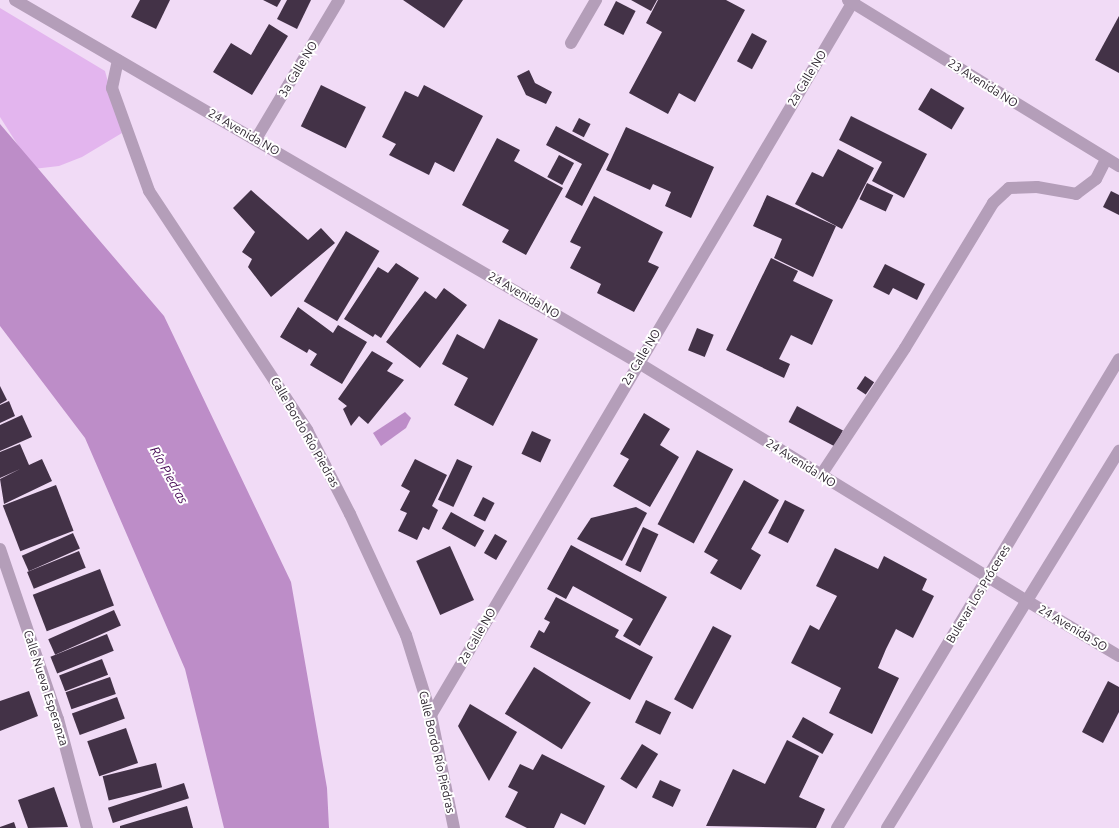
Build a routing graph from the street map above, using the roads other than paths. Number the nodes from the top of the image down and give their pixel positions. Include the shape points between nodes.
1 (15, 0) edge
2 (340, 0) edge
3 (596, 0) edge
4 (851, 1) edge
5 (571, 43) dead end
6 (118, 60) junction
7 (256, 139) junction
8 (1106, 159) junction
9 (1119, 166) edge
10 (1119, 359) edge
11 (638, 362) junction
12 (1119, 451) edge
13 (821, 475) junction
14 (0, 549) edge
15 (987, 578) junction
16 (1027, 600) junction
17 (1119, 656) edge
18 (431, 715) junction
19 (88, 828) edge
20 (454, 828) edge
21 (837, 828) edge
22 (887, 828) edge

1 - 6 street, 24 Avenida NO
2 - 7 street, 3a Calle NO
3 - 5 street
4 - 8 street, 23 Avenida NO
4 - 11 street, 2a Calle NO
6 - 7 street, 24 Avenida NO
6 - 18 street, Calle Bordo Río Piedras via 112,88 149,191 306,430 350,514 406,634
7 - 11 street, 24 Avenida NO
8 - 9 street, 23 Avenida NO
8 - 13 street via 1096,179 1076,194 1037,187 1009,188 993,203 909,341
10 - 15 street, Bulevar Los Próceres
11 - 13 street, 24 Avenida NO
11 - 18 street, 2a Calle NO
12 - 16 street
13 - 15 street, 24 Avenida NO
14 - 19 street, Calle Nueva Esperanza via 58,719
15 - 16 street, 24 Avenida NO
15 - 21 street, Bulevar Los Próceres
16 - 17 street, 24 Avenida SO
16 - 22 street
18 - 20 street, Calle Bordo Río Piedras

